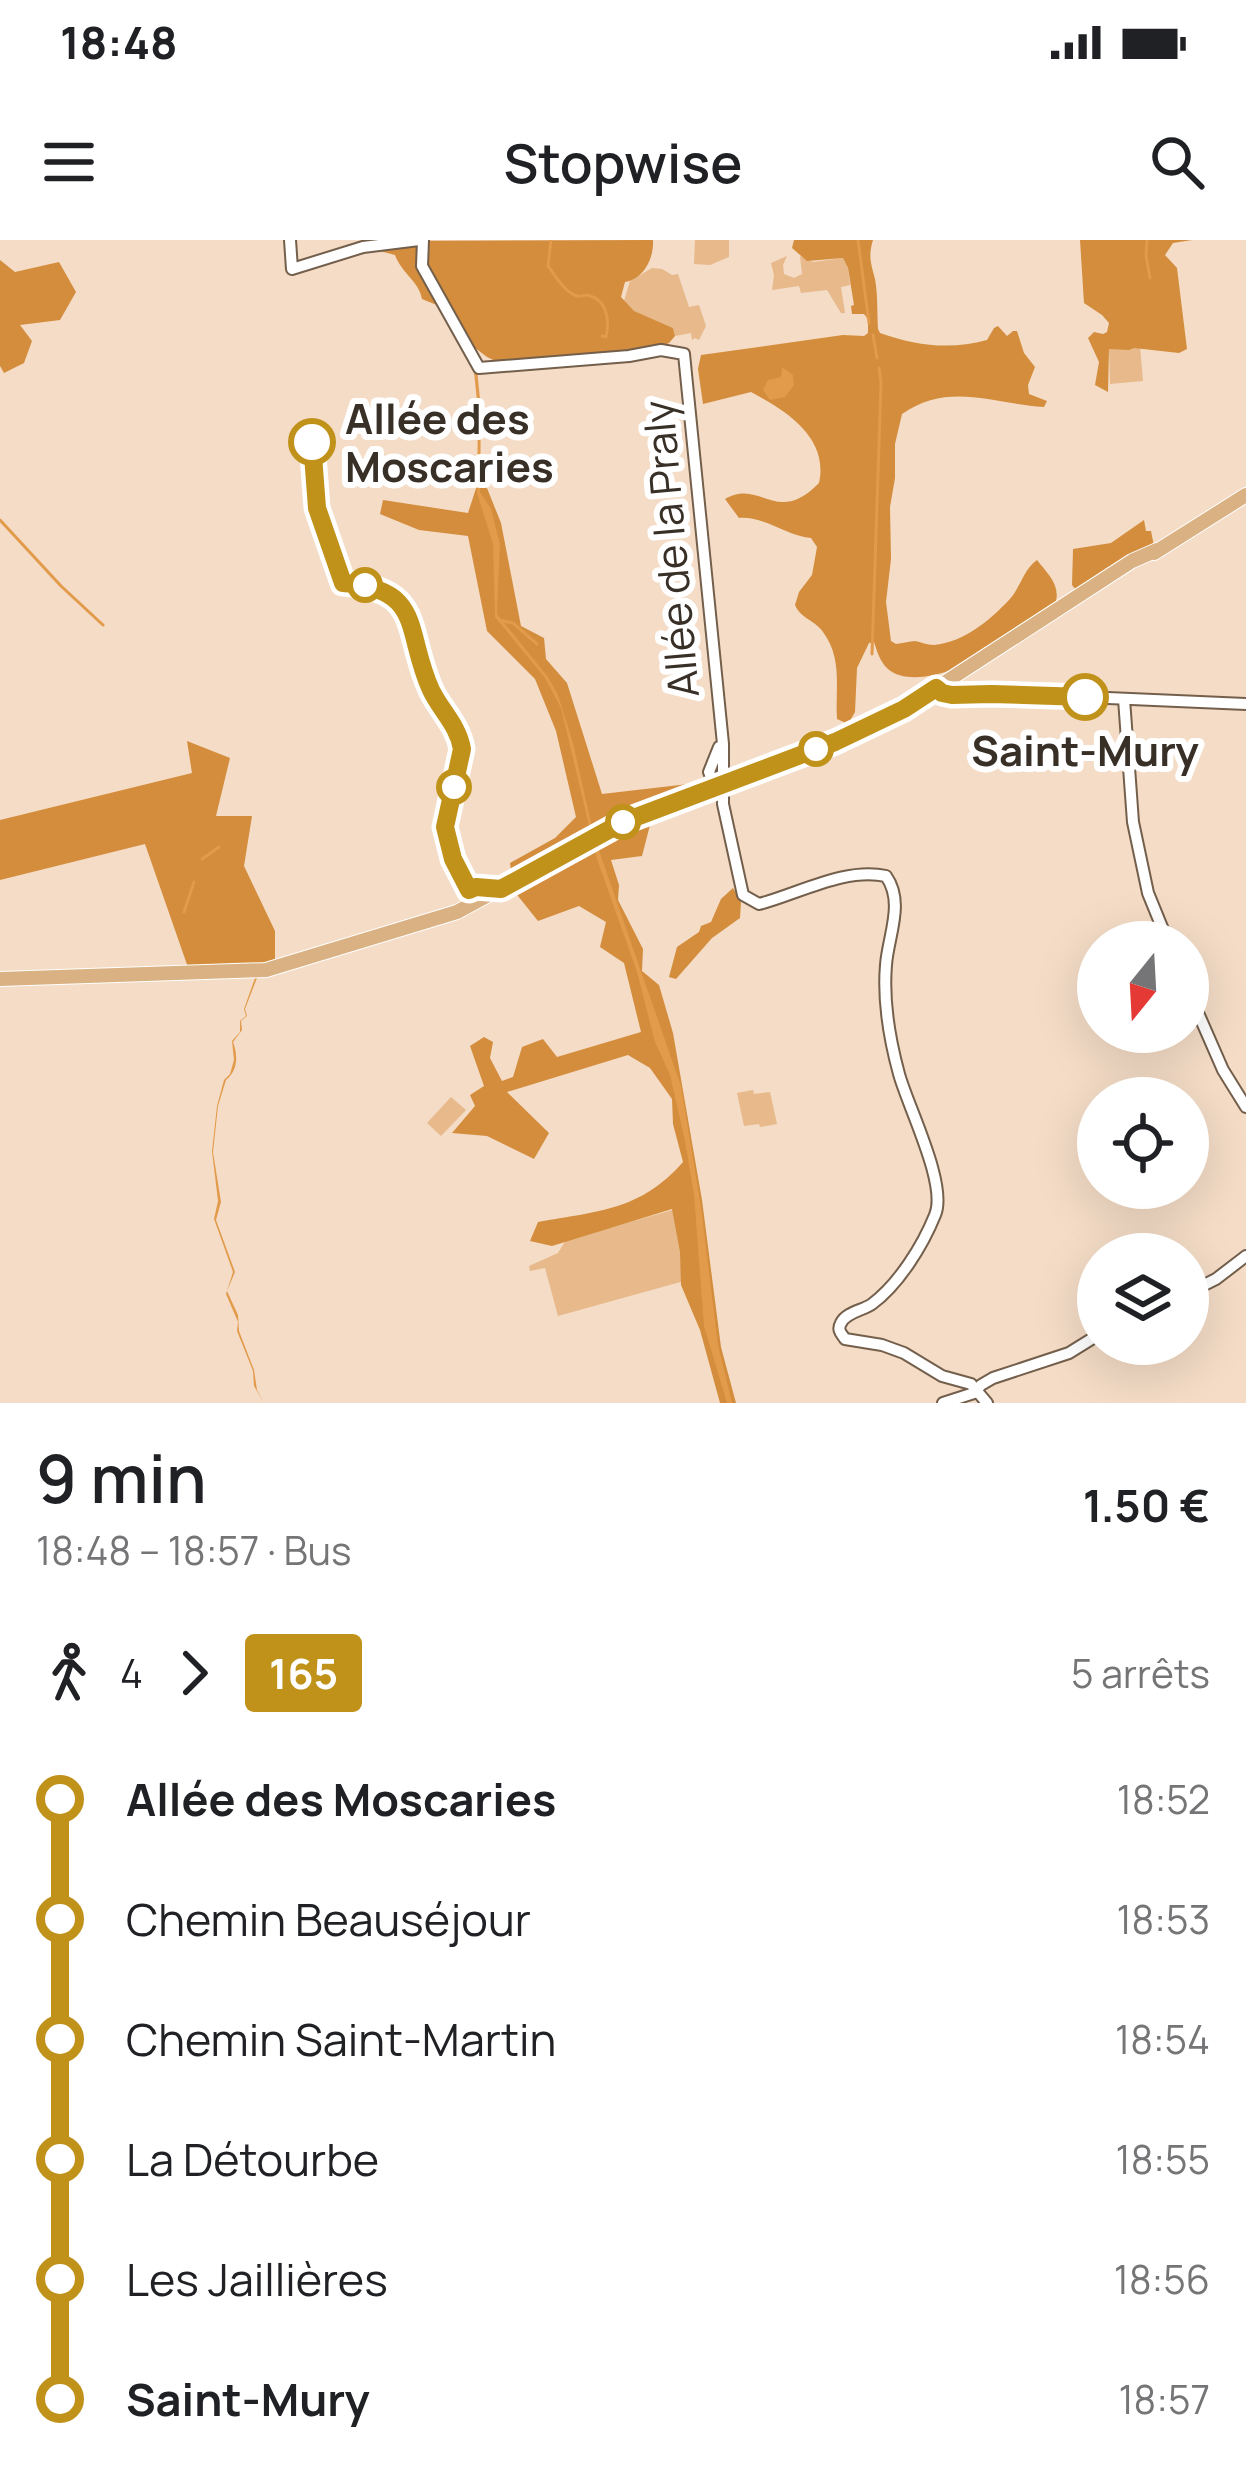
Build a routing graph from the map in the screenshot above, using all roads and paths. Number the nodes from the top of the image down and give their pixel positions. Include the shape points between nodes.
1 (290, 240) edge
2 (419, 240) edge
3 (1246, 495) edge
4 (936, 688) junction
5 (1124, 699) junction
6 (1246, 704) edge
7 (718, 784) junction
8 (1159, 921) edge
9 (0, 979) edge
10 (1209, 1038) edge
11 (1246, 1107) edge
12 (1246, 1256) edge
13 (1209, 1282) edge
14 (1077, 1348) edge
15 (977, 1390) junction
16 (943, 1403) edge
17 (987, 1403) edge

1 - 2 street via 292,269
2 - 7 street, Allée de la Praly via 422,266 478,368 683,354 722,738 709,772
3 - 4 main road
4 - 5 street via 952,695
4 - 7 main road via 868,727
5 - 6 street
5 - 8 street via 1137,844
7 - 9 main road via 593,837 457,912 266,970
7 - 15 street, Allée de la Praly via 747,899 759,904 856,875 886,876 891,884 889,1017 939,1202 900,1274 839,1329 844,1339 904,1353
10 - 11 street
12 - 13 street
14 - 15 street
15 - 16 street
15 - 17 street

